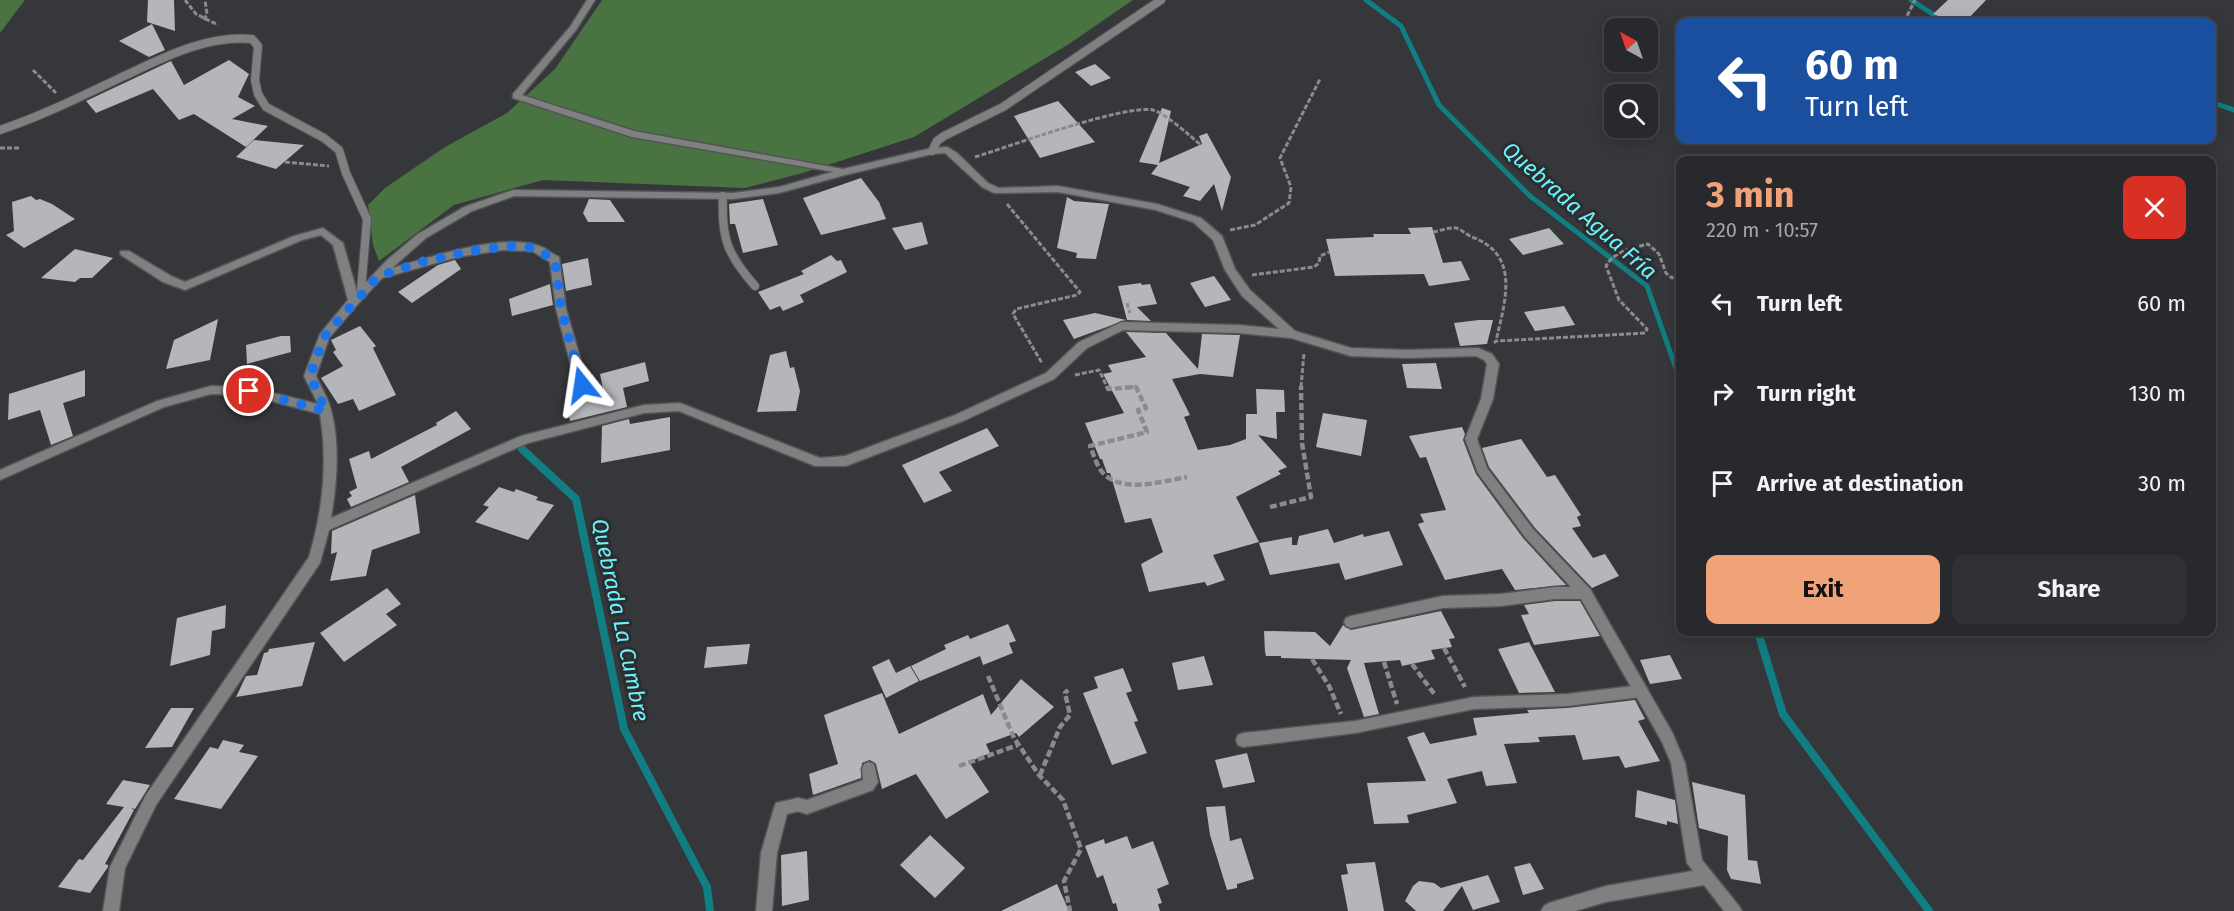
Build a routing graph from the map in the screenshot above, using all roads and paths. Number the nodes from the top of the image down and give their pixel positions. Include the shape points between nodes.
1 (205, 0) edge
2 (591, 0) edge
3 (1161, 0) edge
4 (1915, 0) edge
5 (1906, 18) edge
6 (204, 20) dead end
7 (33, 70) dead end
8 (1320, 79) dead end
9 (56, 93) dead end
10 (0, 130) edge
11 (1201, 145) dead end
12 (0, 148) edge
13 (19, 148) dead end
14 (932, 151) junction
15 (285, 162) dead end
16 (963, 163) junction
17 (344, 168) junction
18 (843, 172) junction
19 (998, 191) junction
20 (723, 196) junction
21 (1210, 231) junction
22 (1433, 232) dead end
23 (1329, 252) dead end
24 (125, 253) dead end
25 (1676, 274) edge
26 (1234, 276) junction
27 (377, 277) junction
28 (755, 286) dead end
29 (358, 296) junction
30 (1291, 334) junction
31 (1306, 340) junction
32 (1496, 341) junction
33 (1484, 356) junction
34 (1050, 375) junction
35 (582, 385) dead end
36 (326, 411) junction
37 (0, 475) edge
38 (1187, 477) dead end
39 (1270, 507) dead end
40 (325, 526) junction
41 (1585, 593) junction
42 (1351, 622) dead end
43 (1444, 648) dead end
44 (1312, 659) dead end
45 (1384, 662) dead end
46 (1412, 664) dead end
47 (988, 676) dead end
48 (1068, 690) dead end
49 (1641, 691) junction
50 (1473, 703) junction
51 (1444, 708) junction
52 (1402, 718) junction
53 (1347, 728) junction
54 (1243, 740) dead end
55 (1018, 745) junction
56 (959, 766) dead end
57 (869, 769) dead end
58 (1039, 775) junction
59 (1704, 877) junction
60 (111, 911) edge
61 (764, 911) edge
62 (1070, 911) edge
63 (1549, 911) edge
64 (1734, 911) edge

1 - 6 path
2 - 18 street via 573,28 516,96 632,134
3 - 14 lane via 1029,91 944,136
4 - 5 path
7 - 9 path
8 - 21 path via 1280,158 1291,187 1289,203 1249,230
10 - 17 lane via 188,47 252,39 258,46 255,80 266,107 324,138 339,150
11 - 16 path via 1155,110 1142,109 984,153
12 - 13 path
14 - 16 street via 947,150
14 - 18 street
15 - 17 path
16 - 19 street via 985,185
17 - 29 lane via 366,219
18 - 20 street via 778,190
19 - 21 street via 1058,189 1146,205 1197,220
19 - 34 path via 1080,292 1016,309 1013,314
20 - 27 street via 513,193 468,209 422,236
20 - 28 lane via 721,229 732,261
21 - 26 street via 1218,238
22 - 32 path via 1456,228 1496,251 1506,278 1506,294
23 - 26 path via 1320,256 1314,267
24 - 29 street via 185,286 323,231 338,243
25 - 32 path via 1672,278 1666,273 1659,254 1648,244 1625,249 1607,261 1618,300 1647,329 1645,333
26 - 30 street via 1246,293
27 - 29 street
27 - 35 street via 471,251 510,246 534,248 555,260 561,309
29 - 36 street via 324,337 310,376
30 - 31 street
30 - 34 street via 1228,328 1122,326 1083,345
31 - 33 street via 1351,352 1478,352
31 - 39 path via 1299,411 1304,469 1311,497
32 - 33 path
33 - 41 street via 1493,364 1487,399 1471,439 1482,470 1529,533
34 - 38 path via 1099,370 1108,389 1136,387 1146,408 1138,410 1147,432 1090,446 1105,476 1137,483
34 - 40 street via 959,418 846,461 819,463 680,407 644,409 525,439
36 - 37 street via 249,391 211,390 161,404
36 - 40 street via 330,446
40 - 60 street via 315,559 151,800 118,867
41 - 42 street via 1443,602
41 - 49 street
43 - 50 path
44 - 53 path
45 - 52 path
46 - 51 path
47 - 55 path
48 - 58 path via 1065,693 1070,715 1060,727
49 - 50 street via 1567,700
49 - 59 street via 1678,763 1695,863
50 - 51 street
51 - 52 street
52 - 53 street
53 - 54 street
55 - 56 path
55 - 58 path
57 - 61 street via 872,782 868,785 807,807 781,808 769,853
58 - 62 path via 1063,800 1081,849 1064,881
59 - 63 street via 1606,894
59 - 64 street

